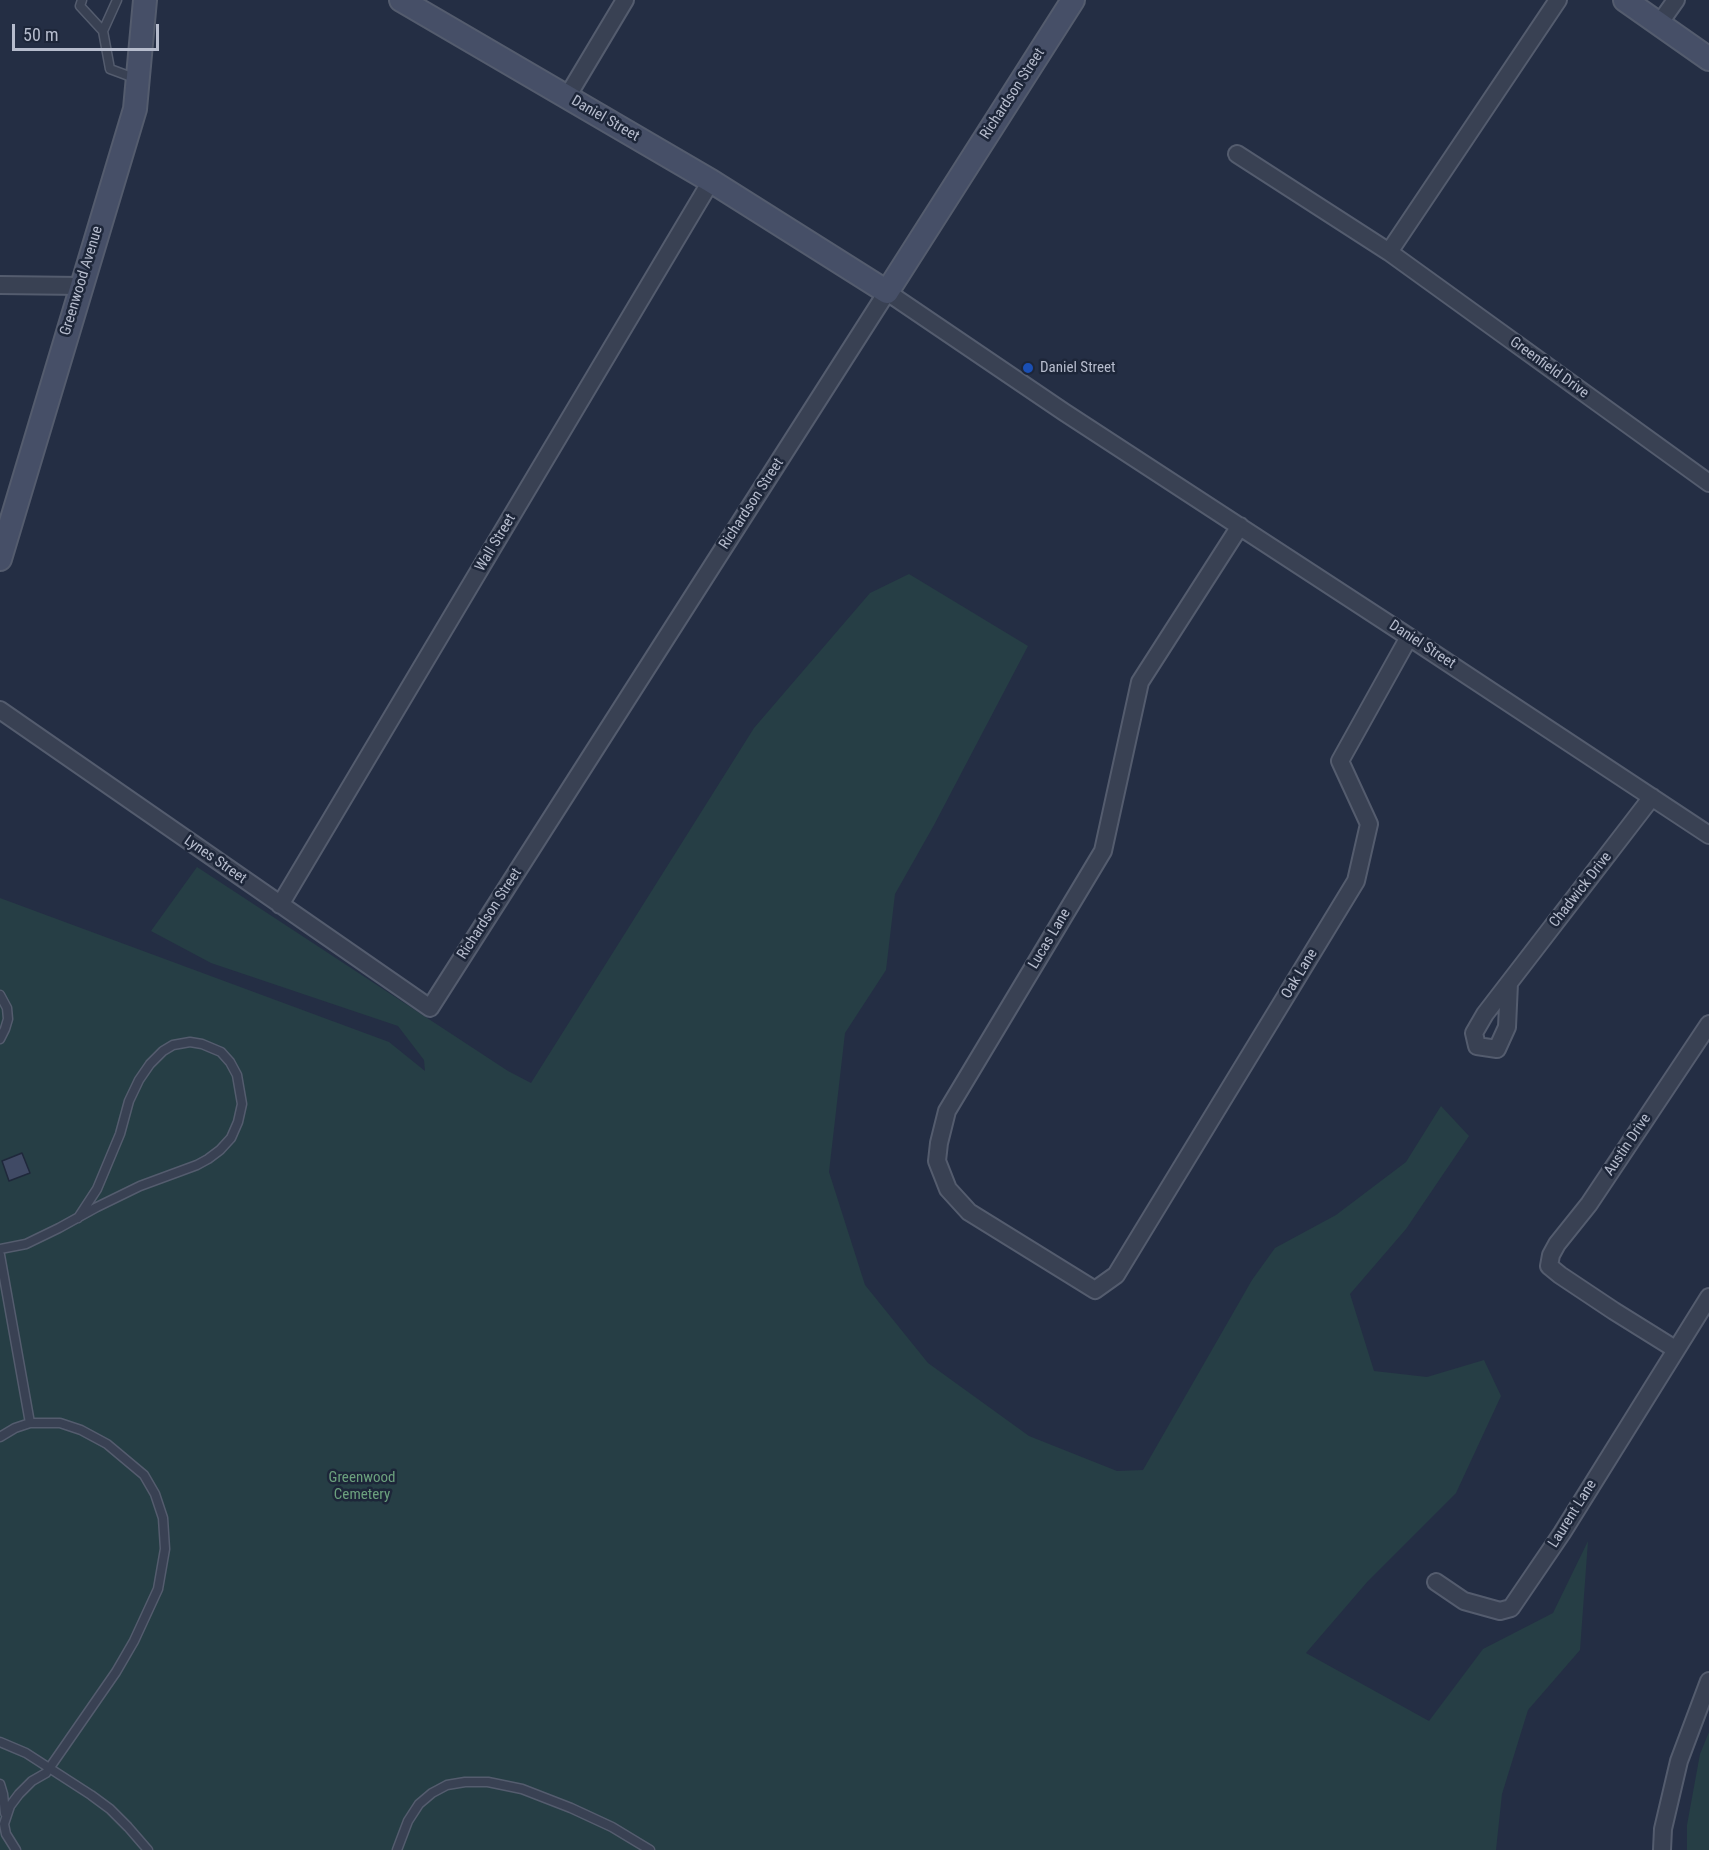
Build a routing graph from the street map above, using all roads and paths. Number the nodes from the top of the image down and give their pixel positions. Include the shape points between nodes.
1 (82, 0) edge
2 (117, 0) edge
3 (146, 0) edge
4 (401, 0) edge
5 (625, 0) edge
6 (1073, 0) edge
7 (1558, 0) edge
8 (1625, 0) edge
9 (1676, 0) edge
10 (1659, 24) junction
11 (103, 31) junction
12 (1709, 59) edge
13 (137, 79) junction
14 (567, 97) junction
15 (1237, 154) dead end
16 (711, 181) junction
17 (1389, 252) junction
18 (0, 285) edge
19 (81, 286) junction
20 (887, 292) junction
21 (1709, 483) edge
22 (1240, 526) junction
23 (0, 559) edge
24 (1409, 637) junction
25 (0, 710) edge
26 (1652, 797) junction
27 (1709, 835) edge
28 (280, 905) junction
29 (1509, 982) dead end
30 (0, 994) edge
31 (430, 1008) joint
32 (1709, 1024) edge
33 (0, 1039) edge
34 (78, 1218) junction
35 (0, 1249) edge
36 (0, 1255) edge
37 (1095, 1290) joint
38 (1709, 1297) edge
39 (1676, 1349) junction
40 (30, 1424) junction
41 (0, 1437) edge
42 (1436, 1582) dead end
43 (1709, 1681) edge
44 (0, 1742) edge
45 (50, 1768) junction
46 (0, 1784) edge
47 (4, 1820) junction
48 (0, 1833) edge
49 (16, 1850) edge
50 (148, 1850) edge
51 (397, 1850) edge
52 (650, 1850) edge
53 (1662, 1850) edge

1 - 11 lane via 80,6
2 - 11 lane
3 - 13 street, Greenwood Avenue
4 - 14 street, Daniel Street
5 - 14 street
6 - 20 street, Richardson Street
7 - 17 street
8 - 10 street
9 - 10 street
10 - 12 street
11 - 13 lane via 110,69
13 - 19 street, Greenwood Avenue via 135,109
14 - 16 street, Daniel Street
15 - 17 street, Greenfield Drive
16 - 20 street, Daniel Street
16 - 28 street, Wall Street
17 - 21 street, Greenfield Drive
18 - 19 street
19 - 23 street, Greenwood Avenue
20 - 22 street, Daniel Street
20 - 31 street, Richardson Street
22 - 24 street, Daniel Street
22 - 37 street, Lucas Lane via 1140,682 1103,851 947,1111 939,1143 937,1161 948,1189 969,1212
24 - 26 street, Daniel Street
24 - 37 street, Oak Lane via 1340,761 1369,824 1356,881 1116,1275
25 - 28 street, Lynes Street
26 - 27 street, Daniel Street
26 - 29 street, Chadwick Drive
28 - 31 street, Lynes Street
30 - 33 lane via 8,1018
32 - 39 street, Austin Drive via 1589,1204 1557,1244 1549,1266
34 - 34 lane via 140,1186 208,1160 231,1138 242,1104 237,1075 221,1052 190,1042 173,1045 150,1064 129,1101 100,1183
34 - 35 lane via 26,1244
36 - 40 lane
38 - 39 street, Laurent Lane
39 - 42 street, Laurent Lane via 1511,1608 1500,1611 1464,1600
40 - 41 lane
40 - 45 lane via 60,1424 107,1443 144,1475 155,1494 164,1529 162,1569 148,1613 116,1672
43 - 53 street via 1679,1761 1663,1828
44 - 45 lane
45 - 47 lane via 19,1794
45 - 50 lane via 110,1809
46 - 47 lane
47 - 48 lane
47 - 49 lane via 6,1834
51 - 52 lane via 419,1804 447,1785 465,1782 522,1789 612,1827

